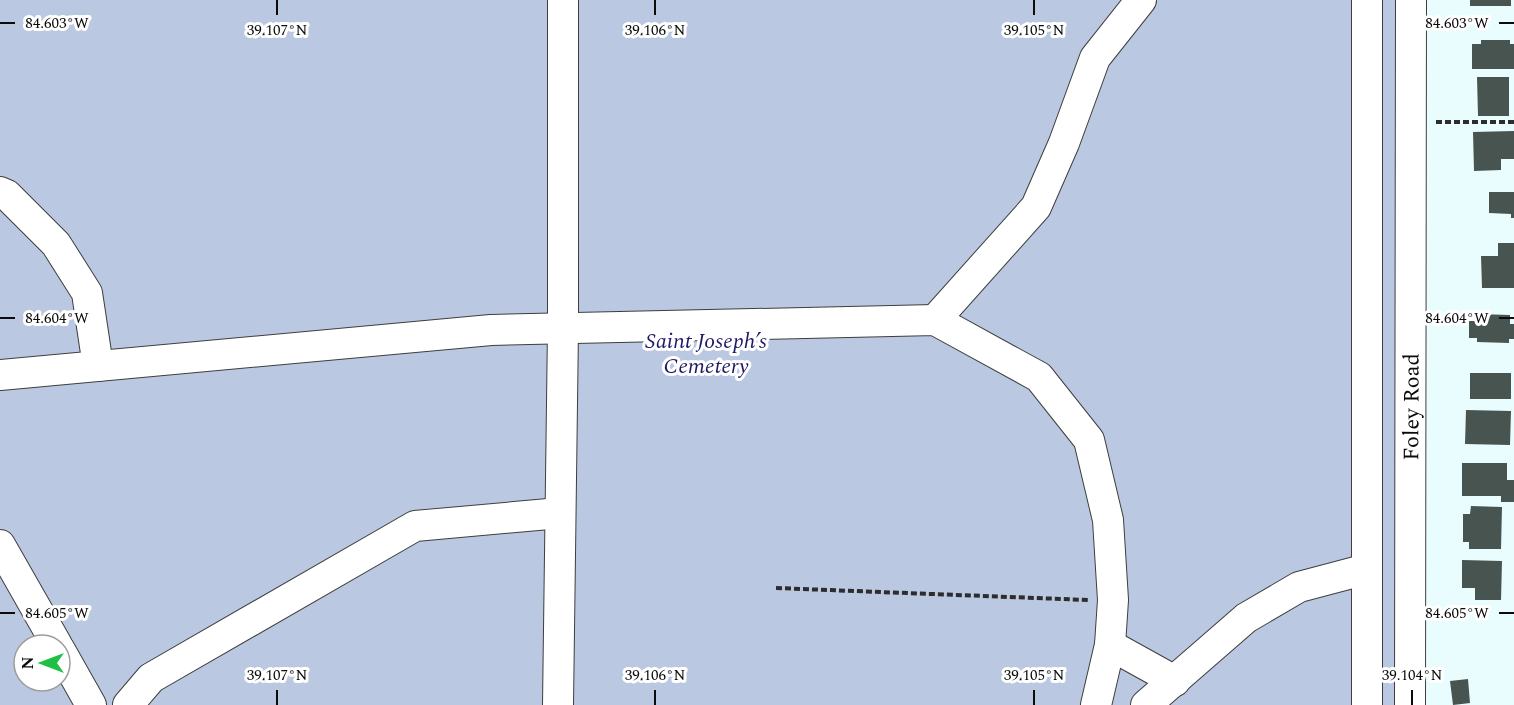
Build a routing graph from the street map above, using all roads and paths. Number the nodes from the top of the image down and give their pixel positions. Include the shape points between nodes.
1 (563, 0) edge
2 (1141, 0) edge
3 (1367, 0) edge
4 (1412, 0) edge
5 (1411, 122) junction
6 (1514, 122) edge
7 (0, 192) edge
8 (935, 320) junction
9 (563, 328) junction
10 (98, 366) junction
11 (0, 375) edge
12 (560, 513) junction
13 (0, 546) edge
14 (1367, 569) junction
15 (776, 588) dead end
16 (1113, 600) junction
17 (50, 633) edge
18 (1110, 645) junction
19 (72, 671) edge
20 (1175, 681) junction
21 (91, 705) edge
22 (128, 705) edge
23 (558, 705) edge
24 (1096, 705) edge
25 (1146, 705) edge
26 (1367, 705) edge
27 (1410, 705) edge

1 - 9 street
2 - 8 street via 1095,58 1036,207
3 - 14 street
4 - 5 street, Foley Road
5 - 6 path
5 - 27 street, Foley Road
7 - 10 street via 56,244 87,293
8 - 9 street
8 - 16 street via 1039,377 1089,440 1108,520
9 - 10 street via 491,330
9 - 12 street
10 - 11 street
12 - 22 street via 415,526 151,678
12 - 23 street
13 - 17 street
14 - 20 street via 1299,587 1246,618
14 - 26 street
15 - 16 path
16 - 18 street
18 - 20 street
18 - 24 street
19 - 21 street
20 - 25 street

